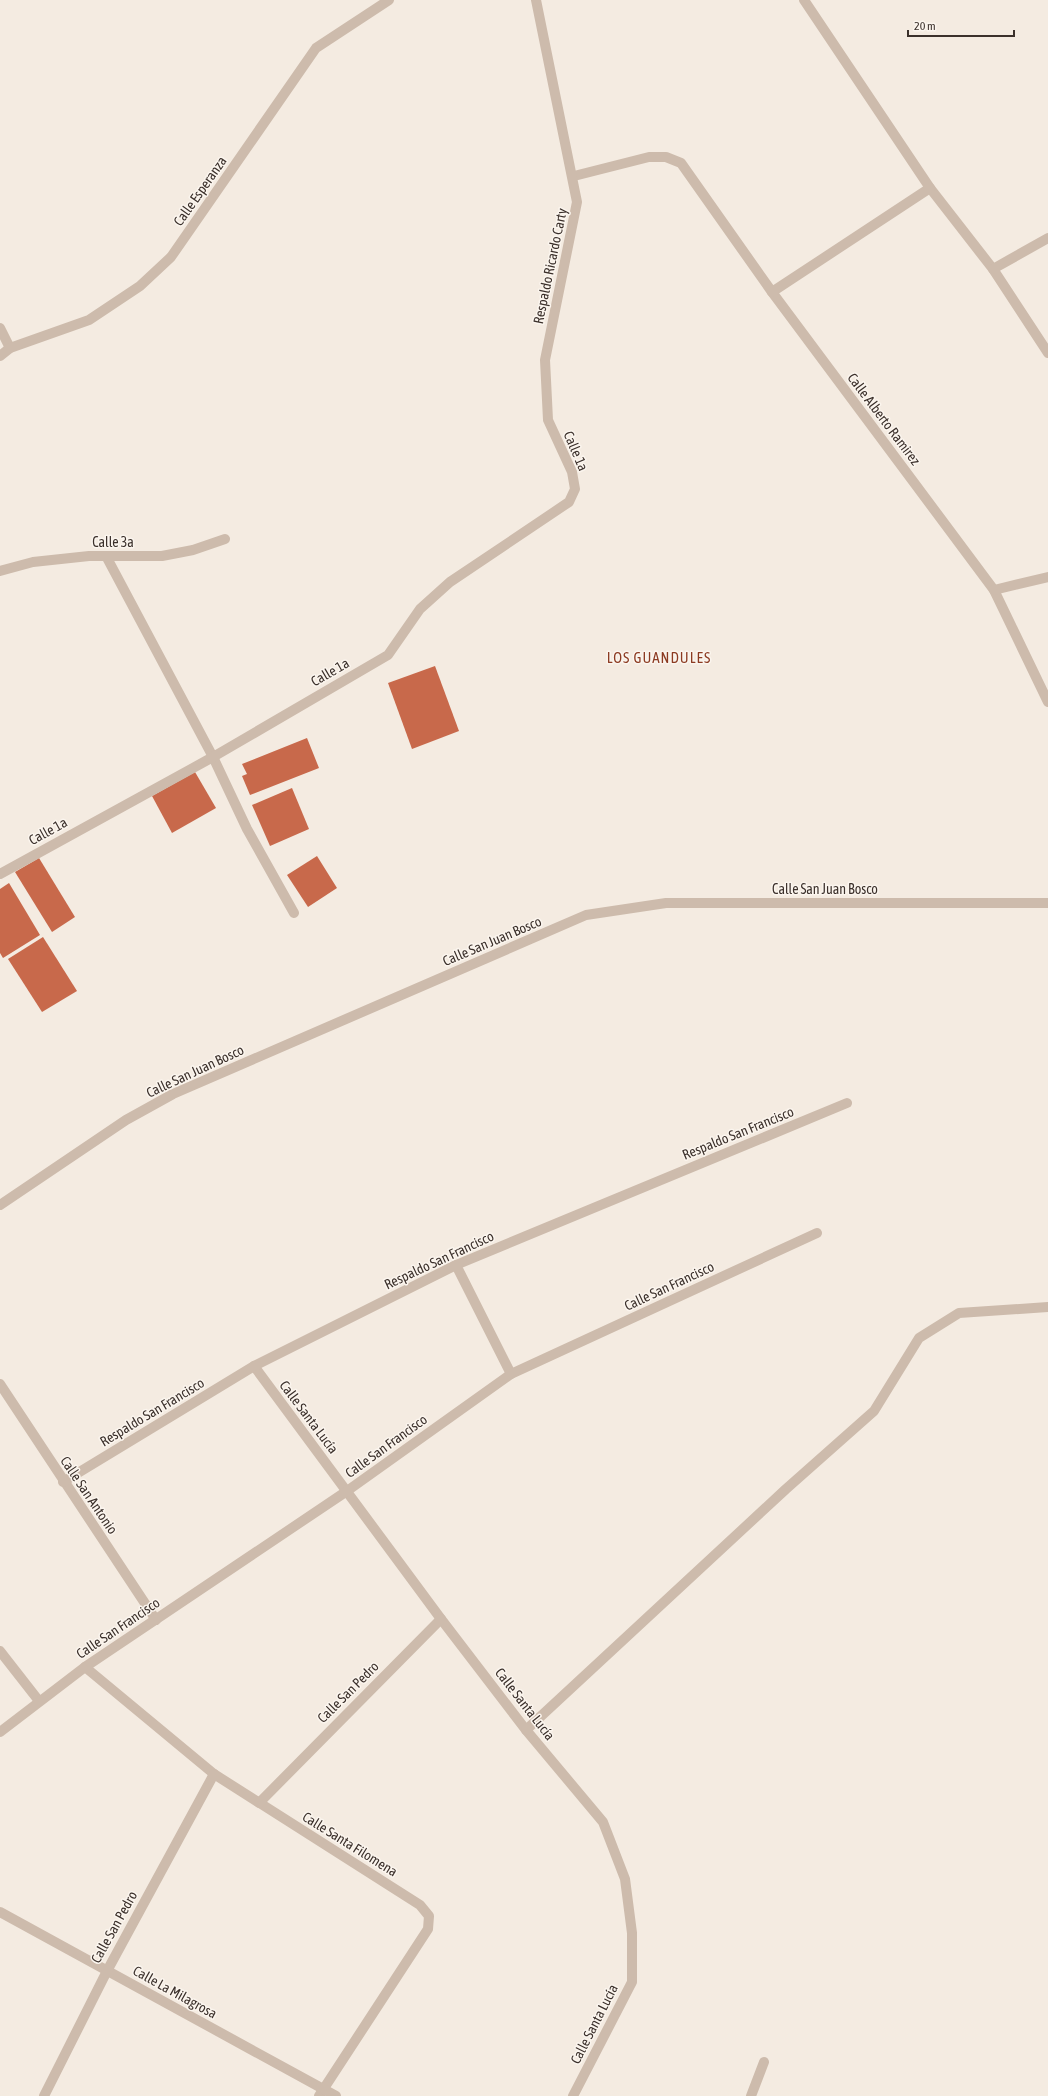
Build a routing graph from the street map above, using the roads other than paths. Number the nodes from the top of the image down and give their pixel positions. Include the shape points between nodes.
1 (389, 0) edge
2 (536, 0) edge
3 (804, 0) edge
4 (574, 176) junction
5 (930, 188) junction
6 (1048, 238) edge
7 (993, 269) junction
8 (772, 292) junction
9 (0, 328) edge
10 (10, 348) junction
11 (1048, 354) edge
12 (0, 356) edge
13 (548, 420) joint
14 (225, 539) dead end
15 (106, 556) junction
16 (0, 571) edge
17 (1048, 577) edge
18 (994, 590) junction
19 (1048, 702) edge
20 (213, 757) junction
21 (0, 874) edge
22 (1048, 903) edge
23 (294, 913) dead end
24 (847, 1103) dead end
25 (0, 1205) edge
26 (817, 1233) dead end
27 (456, 1265) junction
28 (1048, 1307) edge
29 (254, 1366) junction
30 (511, 1374) junction
31 (0, 1384) edge
32 (63, 1482) junction
33 (347, 1491) junction
34 (441, 1619) junction
35 (156, 1620) junction
36 (0, 1651) edge
37 (85, 1667) junction
38 (39, 1701) junction
39 (526, 1730) junction
40 (0, 1732) edge
41 (214, 1774) junction
42 (259, 1803) junction
43 (0, 1912) edge
44 (107, 1970) junction
45 (764, 2062) dead end
46 (322, 2093) edge
47 (44, 2096) edge
48 (336, 2096) edge
49 (573, 2096) edge
50 (751, 2096) edge

1 - 10 street, Calle Esperanza via 316,48 171,257 140,286 89,320
2 - 4 street, Respaldo Ricardo Carty
3 - 5 street
4 - 8 street, Calle Alberto Ramirez via 649,157 666,157 681,163
4 - 13 street, Respaldo Ricardo Carty via 578,202 545,360
5 - 7 street
5 - 8 street
6 - 7 street
7 - 11 street
8 - 18 street, Calle Alberto Ramirez
9 - 10 street
10 - 12 street, Calle Esperanza
13 - 20 street, Calle 1a via 572,472 575,489 569,502 450,582 420,609 388,655
14 - 15 street, Calle 3a via 193,550 162,556
15 - 16 street, Calle 3a via 32,562
15 - 20 street
17 - 18 street
18 - 19 street, Calle Alberto Ramirez
20 - 21 street, Calle 1a
20 - 23 street via 247,829
22 - 25 street, Calle San Juan Bosco via 666,903 586,915 173,1094 126,1120
24 - 27 street, Respaldo San Francisco
26 - 30 street, Calle San Francisco
27 - 29 street, Respaldo San Francisco
27 - 30 street
28 - 39 street via 959,1313 919,1338 874,1410
29 - 32 street, Respaldo San Francisco
29 - 33 street, Calle Santa Lucía
30 - 33 street, Calle San Francisco
31 - 32 street, Calle San Antonio
32 - 35 street, Calle San Antonio
33 - 34 street, Calle Santa Lucía
33 - 35 street, Calle San Francisco
34 - 39 street, Calle Santa Lucía
34 - 42 street, Calle San Pedro
35 - 37 street, Calle San Francisco
36 - 38 street
37 - 38 street, Calle San Francisco
37 - 41 street, Calle Santa Filomena
38 - 40 street, Calle San Francisco
39 - 49 street, Calle Santa Lucía via 603,1822 625,1879 632,1933 632,1982
41 - 42 street, Calle Santa Filomena
41 - 44 street, Calle San Pedro
42 - 46 street, Calle Santa Filomena via 420,1905 429,1916 428,1929
43 - 44 street, Calle La Milagrosa
44 - 46 street, Calle La Milagrosa
44 - 47 street, Calle San Pedro
45 - 50 street
46 - 48 street, Calle La Milagrosa

